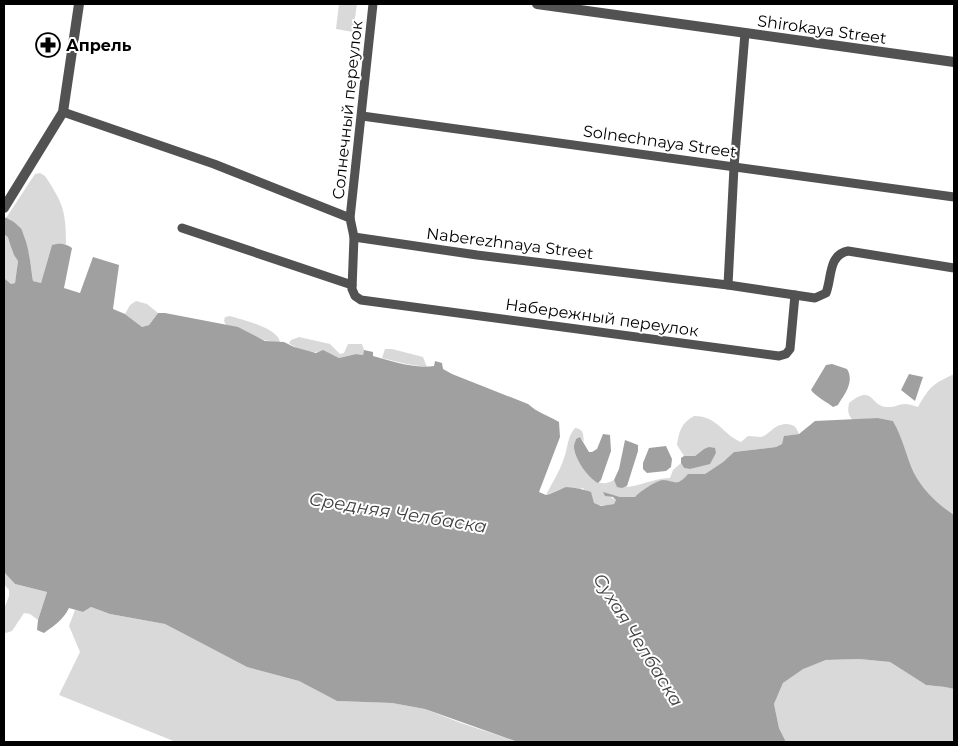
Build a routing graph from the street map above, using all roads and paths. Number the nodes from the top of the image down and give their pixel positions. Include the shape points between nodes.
1 (80, 4) edge
2 (373, 4) edge
3 (537, 4) edge
4 (745, 33) junction
5 (954, 62) edge
6 (63, 112) junction
7 (362, 116) junction
8 (734, 167) junction
9 (954, 197) edge
10 (6, 206) edge
11 (350, 218) junction
12 (182, 228) dead end
13 (354, 236) junction
14 (954, 268) edge
15 (352, 285) junction
16 (728, 285) junction
17 (795, 295) junction

1 - 6 street
2 - 7 street, Солнечный переулок
3 - 4 street, Shirokaya Street
4 - 5 street, Shirokaya Street
4 - 8 street
6 - 10 street
6 - 11 street via 214,164
7 - 8 street, Solnechnaya Street
7 - 11 street, Солнечный переулок
8 - 9 street, Solnechnaya Street
8 - 16 street
11 - 13 street
12 - 15 street
13 - 15 street
13 - 16 street, Naberezhnaya Street via 477,255
14 - 17 street, Naberezhnaya Street via 841,252 833,262 826,293 816,298
15 - 17 street, Набережный переулок via 355,296 362,300 779,356 790,349
16 - 17 street, Naberezhnaya Street

